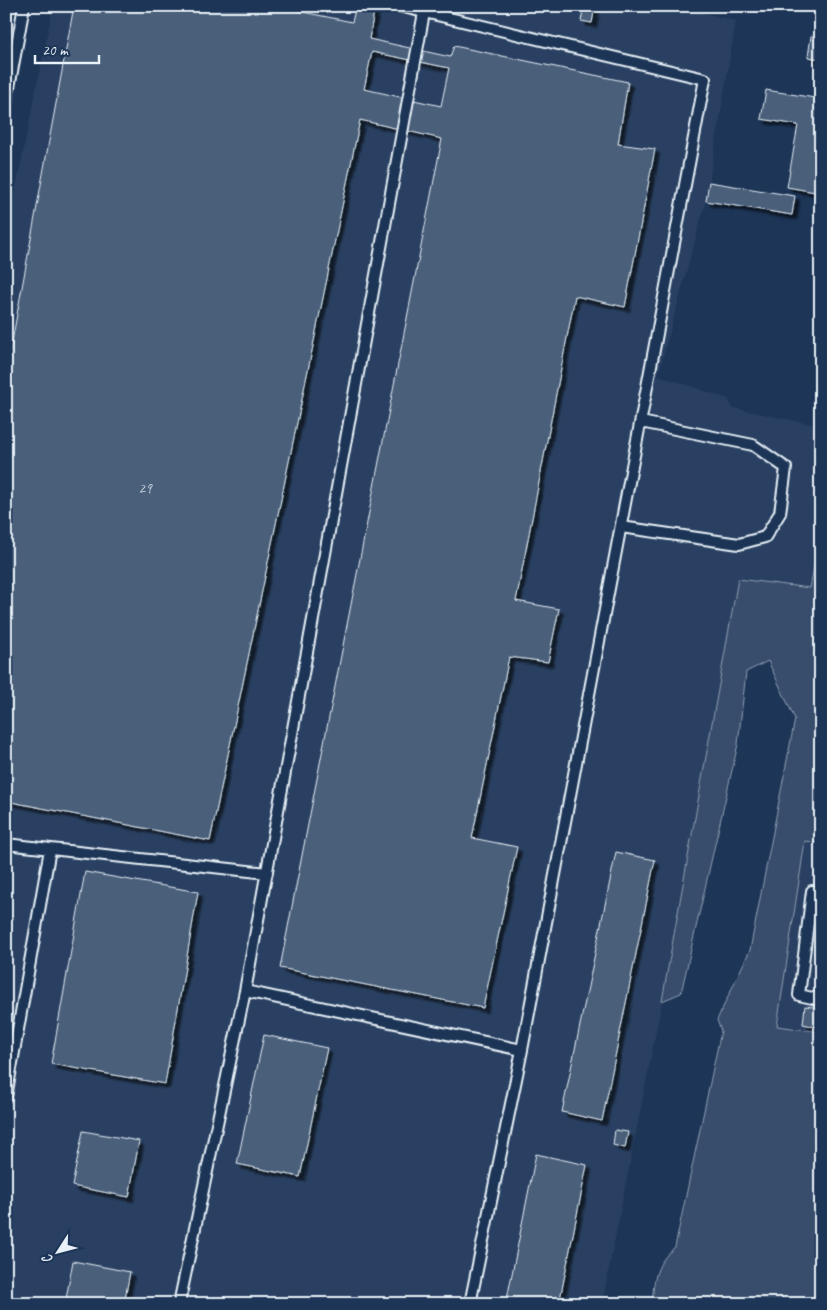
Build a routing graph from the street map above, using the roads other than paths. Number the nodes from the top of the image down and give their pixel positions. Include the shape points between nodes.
1 (24, 6) edge
2 (399, 6) edge
3 (779, 6) edge
4 (784, 6) edge
5 (424, 9) edge
6 (6, 104) edge
7 (641, 422) junction
8 (621, 527) junction
9 (6, 844) edge
10 (50, 848) junction
11 (266, 873) junction
12 (812, 891) dead end
13 (245, 991) junction
14 (821, 1000) edge
15 (522, 1050) junction
16 (6, 1097) edge
17 (179, 1304) edge
18 (470, 1304) edge

1 - 6 lane
2 - 5 lane
3 - 4 lane
5 - 7 lane via 706,78
5 - 11 lane
7 - 8 lane
7 - 8 lane via 753,445 786,468 780,513 765,537 739,544
8 - 15 lane
9 - 10 lane
10 - 11 lane
10 - 16 lane
11 - 13 lane
12 - 14 lane via 799,994
13 - 15 lane
13 - 17 lane
15 - 18 lane

